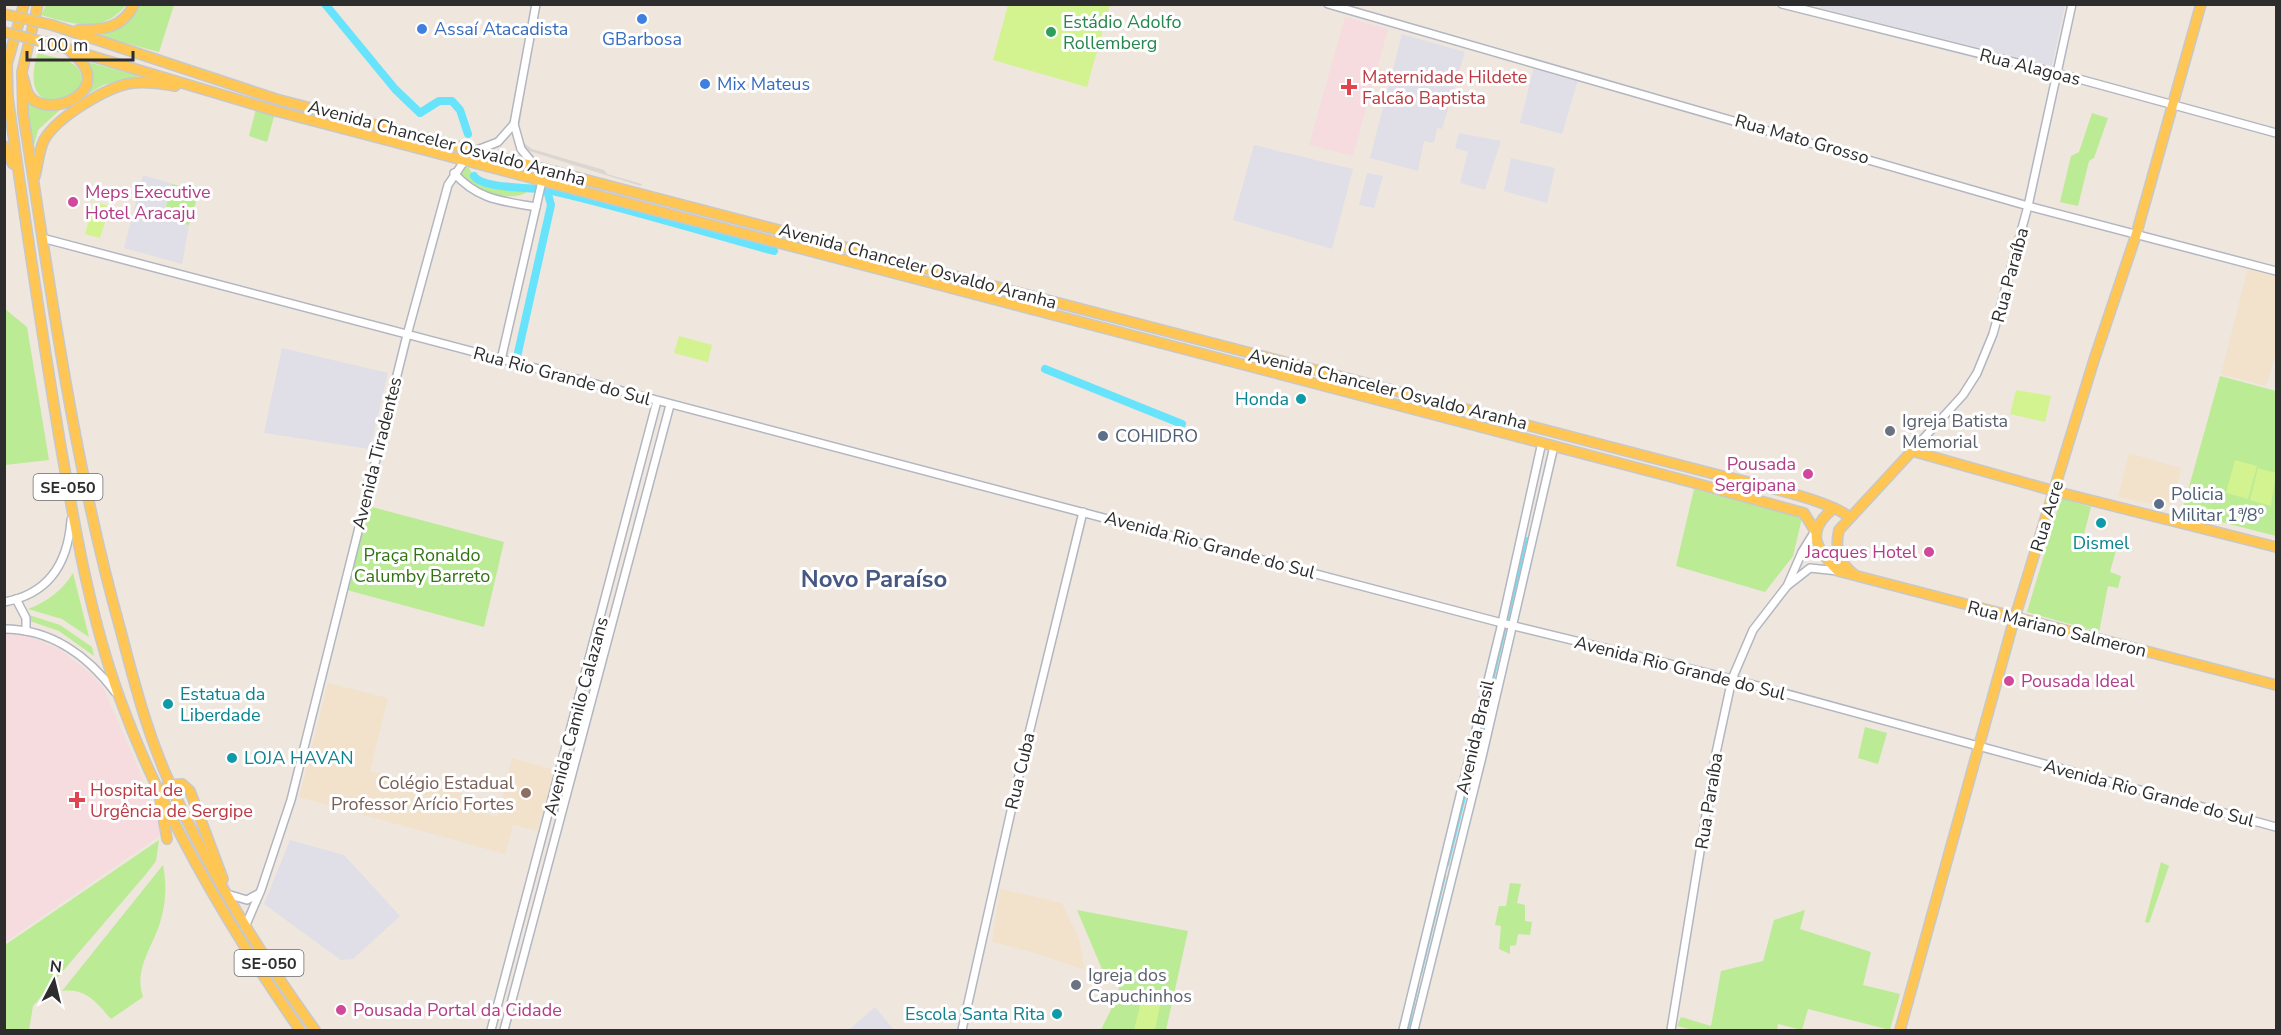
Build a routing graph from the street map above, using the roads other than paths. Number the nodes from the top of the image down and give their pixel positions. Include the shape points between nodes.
1 (24, 4) edge
2 (38, 4) edge
3 (134, 4) edge
4 (536, 4) edge
5 (1328, 4) edge
6 (1782, 4) edge
7 (2072, 4) edge
8 (2201, 4) edge
9 (4, 14) edge
10 (70, 29) junction
11 (4, 32) edge
12 (66, 48) junction
13 (6, 66) edge
14 (22, 72) junction
15 (2057, 72) junction
16 (189, 85) junction
17 (2174, 105) junction
18 (514, 124) junction
19 (2277, 133) edge
20 (4, 146) edge
21 (475, 151) junction
22 (465, 160) junction
23 (535, 166) junction
24 (454, 173) junction
25 (18, 174) junction
26 (33, 181) junction
27 (542, 183) junction
28 (2028, 206) junction
29 (536, 207) junction
30 (2136, 235) junction
31 (42, 238) junction
32 (2277, 271) edge
33 (407, 335) junction
34 (501, 360) junction
35 (657, 401) junction
36 (670, 405) junction
37 (1542, 442) junction
38 (1554, 446) junction
39 (1912, 451) junction
40 (2054, 491) junction
41 (72, 508) junction
42 (1834, 508) junction
43 (1083, 512) junction
44 (1849, 517) junction
45 (1815, 531) junction
46 (2277, 547) edge
47 (1838, 571) junction
48 (1855, 576) junction
49 (1787, 586) junction
50 (15, 600) junction
51 (4, 602) edge
52 (2015, 618) junction
53 (1502, 623) junction
54 (1513, 625) junction
55 (4, 629) edge
56 (26, 631) junction
57 (592, 654) junction
58 (602, 657) junction
59 (1732, 679) junction
60 (2277, 685) edge
61 (119, 697) junction
62 (1979, 747) junction
63 (170, 783) junction
64 (159, 790) junction
65 (2277, 826) edge
66 (167, 839) dead end
67 (261, 890) junction
68 (225, 893) junction
69 (245, 927) junction
70 (513, 950) junction
71 (525, 954) junction
72 (300, 1030) edge
73 (315, 1030) edge
74 (491, 1030) edge
75 (504, 1030) edge
76 (962, 1030) edge
77 (1403, 1030) edge
78 (1414, 1030) edge
79 (1671, 1030) edge
80 (1900, 1030) edge

1 - 13 main road, SE-050
2 - 14 main road, SE-050
3 - 10 main road via 114,27
4 - 18 street
5 - 28 street, Rua Mato Grosso
6 - 15 street, Rua Alagoas
7 - 15 street, Rua Paraíba
8 - 17 main road, Rua Acre
9 - 10 main road, Avenida Chanceler Osvaldo Aranha, bridge
10 - 21 main road, Avenida Chanceler Osvaldo Aranha via 276,99
11 - 12 main road, Avenida Chanceler Osvaldo Aranha, bridge
12 - 14 main road via 82,62 88,75 85,89 71,100 50,105 34,99
12 - 16 main road, Avenida Chanceler Osvaldo Aranha
13 - 25 main road, SE-050
14 - 26 main road, SE-050 via 21,95
15 - 17 street, Rua Alagoas
15 - 28 street, Rua Paraíba
16 - 22 main road, Avenida Chanceler Osvaldo Aranha
16 - 26 main road via 126,84 71,113 44,141
17 - 19 street, Rua Alagoas
17 - 30 main road, Rua Acre
18 - 21 street via 498,142
18 - 23 street via 521,149
20 - 25 main road
21 - 23 main road, Avenida Chanceler Osvaldo Aranha
22 - 24 street, Avenida Tiradentes
22 - 27 main road, Avenida Chanceler Osvaldo Aranha
23 - 27 street
23 - 42 main road, Avenida Chanceler Osvaldo Aranha
24 - 29 street via 484,196
24 - 33 street, Avenida Tiradentes
25 - 41 main road, SE-050
26 - 31 main road, SE-050
27 - 29 street
27 - 37 main road, Avenida Chanceler Osvaldo Aranha
28 - 30 street, Rua Mato Grosso
28 - 39 street, Rua Paraíba via 1994,334 1977,373 1963,395
29 - 34 street
30 - 32 street, Rua Mato Grosso
30 - 40 main road, Rua Acre
31 - 33 street, Rua Rio Grande do Sul
31 - 63 main road, SE-050 via 103,567 137,690
33 - 34 street, Rua Rio Grande do Sul
33 - 67 street, Avenida Tiradentes via 296,783
34 - 35 street, Rua Rio Grande do Sul
35 - 36 street, Rua Rio Grande do Sul
35 - 57 street, Avenida Camilo Calazans
36 - 43 street, Rua Rio Grande do Sul
36 - 58 street, Avenida Camilo Calazans
37 - 38 main road, Avenida Chanceler Osvaldo Aranha
37 - 53 street, Avenida Brasil
38 - 45 main road, Avenida Chanceler Osvaldo Aranha via 1804,513
38 - 54 street, Avenida Brasil
39 - 40 main road
39 - 44 main road, Rua Paraíba
40 - 46 main road
40 - 52 main road, Rua Acre
41 - 50 street via 70,537 61,566 45,582
41 - 61 main road, SE-050 via 102,642
42 - 44 main road, Avenida Chanceler Osvaldo Aranha
42 - 45 main road
43 - 53 street, Avenida Rio Grande do Sul
43 - 76 street, Rua Cuba via 1024,751
44 - 48 main road via 1839,530 1837,548 1841,562
45 - 47 main road, Avenida Chanceler Osvaldo Aranha via 1818,545
45 - 49 street
47 - 48 main road, Rua Mariano Salmeron
47 - 49 street via 1810,568
48 - 52 main road, Rua Mariano Salmeron
49 - 59 street, Rua Paraíba via 1753,630
50 - 51 street
50 - 56 street via 23,610
52 - 60 main road, Rua Mariano Salmeron
52 - 62 main road, Rua Acre
53 - 54 street, Avenida Rio Grande do Sul
53 - 77 street, Avenida Brasil
54 - 59 street, Avenida Rio Grande do Sul
54 - 78 street, Avenida Brasil
55 - 56 street
56 - 61 street via 70,647 96,668
57 - 58 street
57 - 70 street, Avenida Camilo Calazans
58 - 71 street, Avenida Camilo Calazans
59 - 62 street, Avenida Rio Grande do Sul
59 - 79 street, Rua Paraíba via 1716,753
61 - 64 main road, SE-050
62 - 65 street, Avenida Rio Grande do Sul
62 - 80 main road, Rua Acre
63 - 64 main road
63 - 68 main road, SE-050
63 - 68 main road via 182,784 190,791 222,875
64 - 66 main road
64 - 72 main road, SE-050 via 239,939
67 - 68 street via 251,899 241,900
67 - 69 street, Avenida Tiradentes
68 - 69 main road, SE-050
69 - 73 main road, SE-050
70 - 71 street
70 - 74 street, Avenida Camilo Calazans
71 - 75 street, Avenida Camilo Calazans

